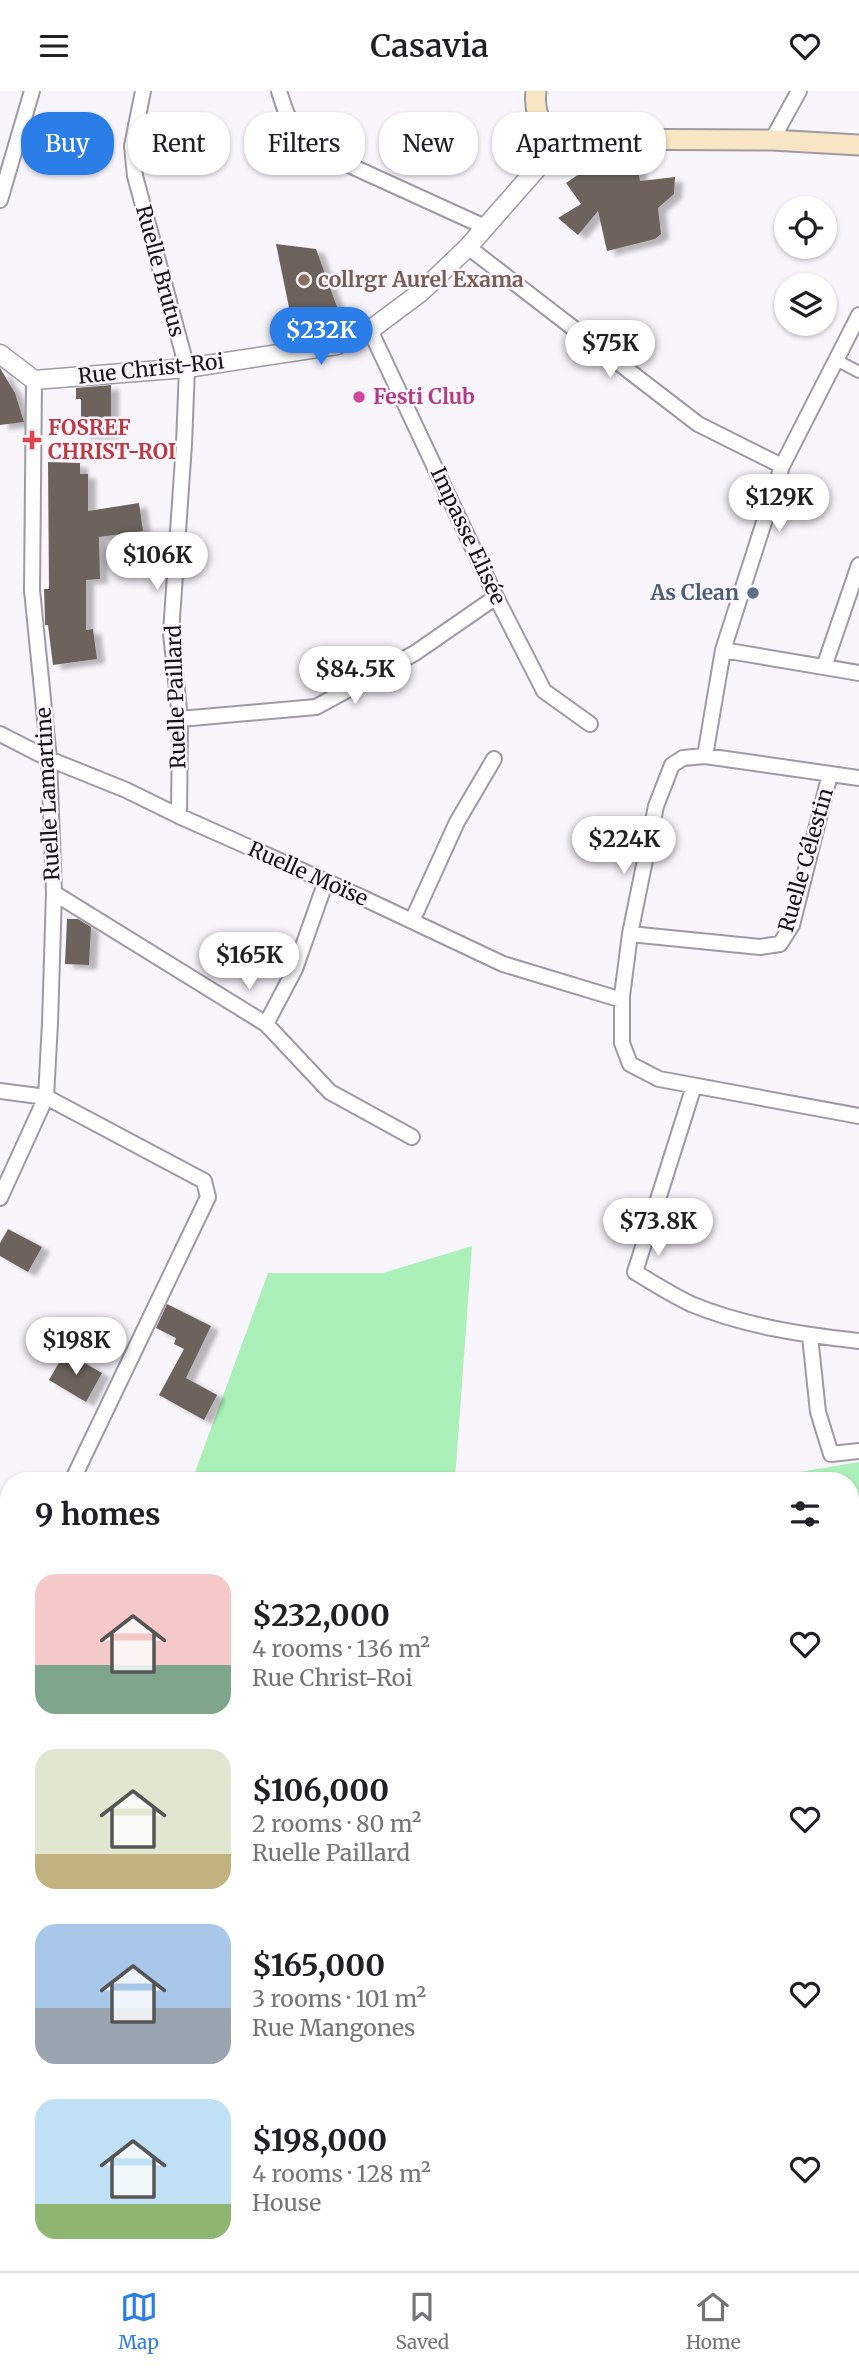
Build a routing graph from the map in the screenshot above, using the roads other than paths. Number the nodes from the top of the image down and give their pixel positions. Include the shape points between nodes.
1 (32, 91) edge
2 (143, 91) edge
3 (279, 91) edge
4 (536, 91) edge
5 (799, 91) edge
6 (536, 112) edge
7 (666, 139) edge
8 (772, 140) junction
9 (859, 145) edge
10 (531, 175) edge
11 (0, 200) edge
12 (485, 227) junction
13 (468, 247) junction
14 (859, 315) edge
15 (370, 330) junction
16 (0, 354) edge
17 (836, 360) junction
18 (187, 368) junction
19 (859, 372) edge
20 (34, 380) junction
21 (782, 466) junction
22 (859, 565) edge
23 (496, 597) junction
24 (723, 650) junction
25 (824, 667) junction
26 (859, 673) edge
27 (180, 719) junction
28 (590, 724) dead end
29 (0, 734) edge
30 (705, 756) junction
31 (49, 759) junction
32 (494, 759) dead end
33 (830, 774) junction
34 (859, 778) edge
35 (179, 816) junction
36 (326, 881) junction
37 (54, 893) junction
38 (412, 921) junction
39 (630, 935) junction
40 (622, 1000) junction
41 (267, 1024) junction
42 (694, 1086) junction
43 (0, 1091) edge
44 (46, 1097) junction
45 (859, 1116) edge
46 (412, 1137) dead end
47 (0, 1198) edge
48 (810, 1336) junction
49 (859, 1341) edge
50 (859, 1451) edge
51 (76, 1472) edge

1 - 11 street
2 - 18 street, Ruelle Brutus via 132,146 135,176
3 - 12 street via 288,122 304,142
4 - 6 main road
5 - 8 street
7 - 8 main road
8 - 9 main road
10 - 12 street, Rue Christ-Roi
12 - 13 street, Rue Christ-Roi
13 - 15 street, Rue Christ-Roi via 421,292
13 - 21 street via 698,423
14 - 17 street
15 - 18 street, Rue Christ-Roi via 337,345
15 - 23 street, Impasse Elisée
16 - 20 street
17 - 19 street
17 - 21 street
18 - 20 street, Rue Christ-Roi
18 - 27 street, Ruelle Paillard via 171,633
20 - 31 street, Ruelle Lamartine via 32,590
21 - 24 street
22 - 25 street
23 - 27 street via 415,653 316,708
23 - 28 street, Impasse Elisée via 544,691
24 - 25 street
24 - 30 street
25 - 26 street
27 - 35 street, Ruelle Paillard
29 - 31 street, Ruelle Moïse
30 - 33 street
30 - 39 street via 684,758 672,765 656,806
31 - 35 street, Ruelle Moïse
31 - 37 street, Ruelle Lamartine
32 - 38 street via 457,822
33 - 34 street
33 - 39 street, Ruelle Célestin via 792,925 780,944 760,947
35 - 36 street, Ruelle Moïse
36 - 38 street, Ruelle Moïse
36 - 41 street via 295,968
37 - 41 street
37 - 44 street, Ruelle Lamartine
38 - 40 street, Ruelle Moïse via 503,964
39 - 40 street
40 - 42 street via 622,1043 630,1064 659,1079
41 - 46 street via 330,1092
42 - 45 street
42 - 48 street via 635,1272 690,1304
43 - 44 street
44 - 47 street, Ruelle Lamartine
44 - 51 street via 204,1181 208,1197
48 - 49 street
48 - 50 street via 818,1412 831,1454

